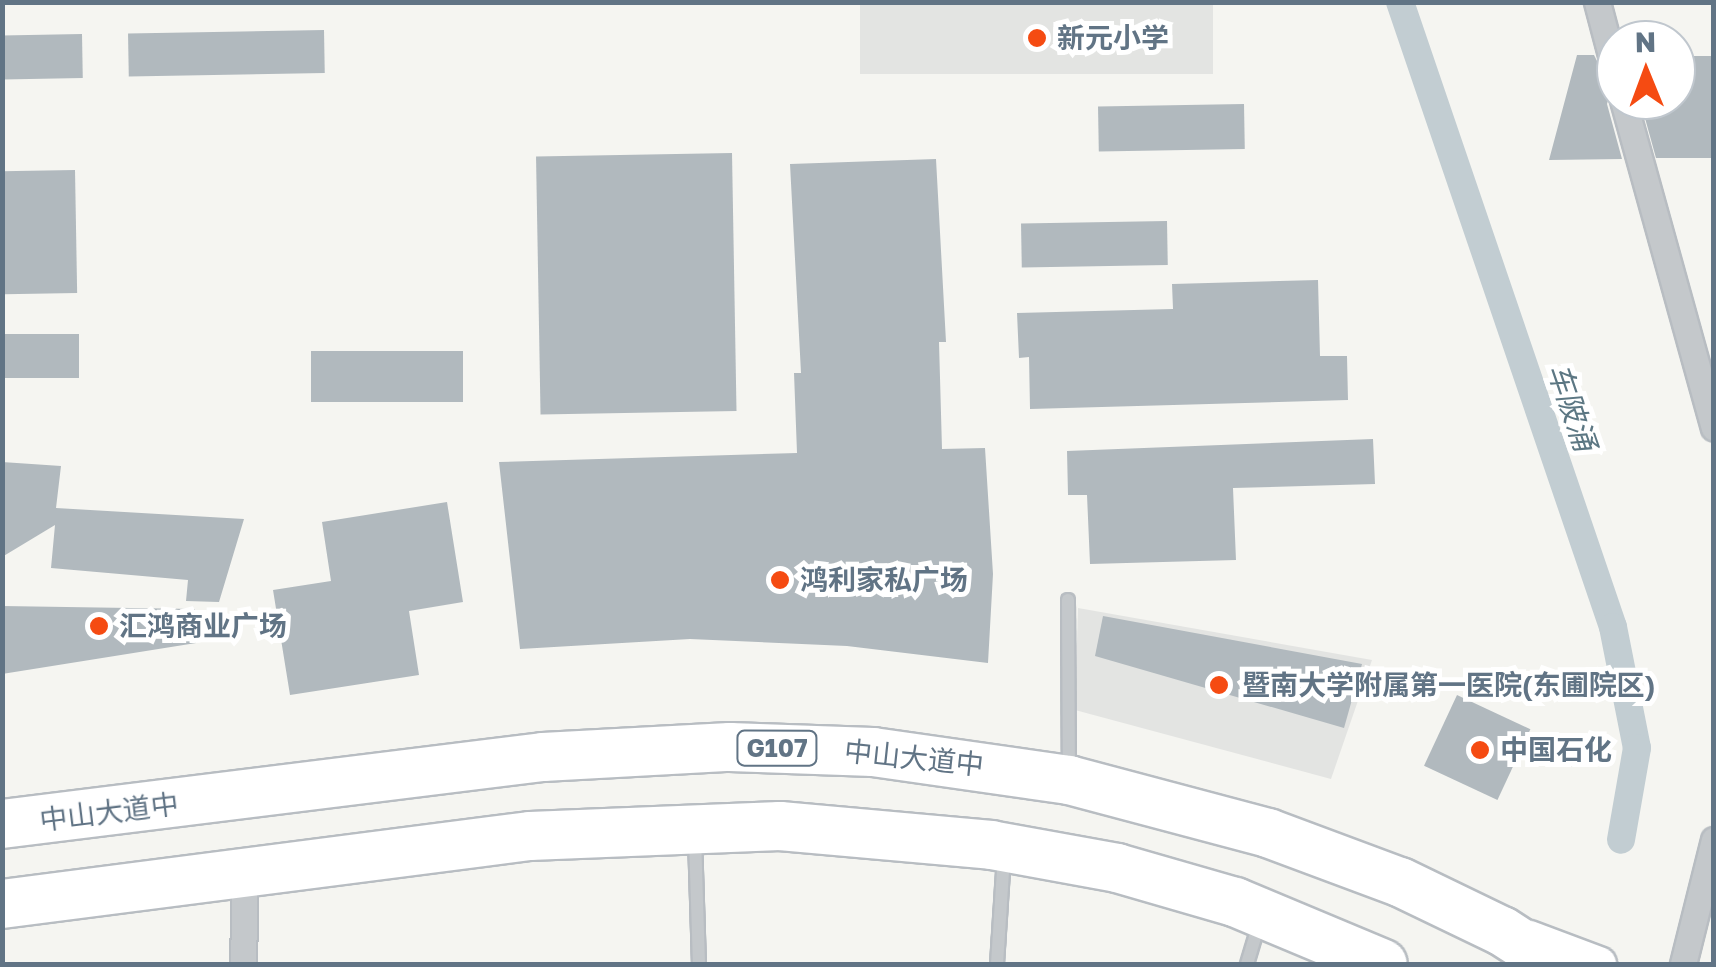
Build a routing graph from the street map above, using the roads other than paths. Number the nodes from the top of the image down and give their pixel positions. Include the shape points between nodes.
1 (1629, 120) edge
2 (1714, 428) edge
3 (1068, 600) dead end
4 (1068, 780) junction
5 (2, 824) edge
6 (694, 825) junction
7 (1714, 840) edge
8 (1004, 847) junction
9 (245, 870) junction
10 (2, 904) edge
11 (1262, 912) junction
12 (1502, 931) junction
13 (243, 964) edge
14 (699, 964) edge
15 (997, 964) edge
16 (1248, 964) edge
17 (1382, 964) edge
18 (1552, 964) edge
19 (1598, 964) edge
20 (1684, 964) edge

1 - 2 street
3 - 4 lane
4 - 5 highway, 中山大道中 / G107 via 873,752 640,749
4 - 12 highway, 中山大道中 / G107 via 1333,854
6 - 8 highway via 841,830
6 - 9 highway via 463,843
6 - 14 lane
7 - 20 street
8 - 11 highway via 1118,868
8 - 15 lane
9 - 10 highway
9 - 13 street
11 - 16 lane
11 - 17 highway
12 - 18 highway, 中山大道中
12 - 19 street

